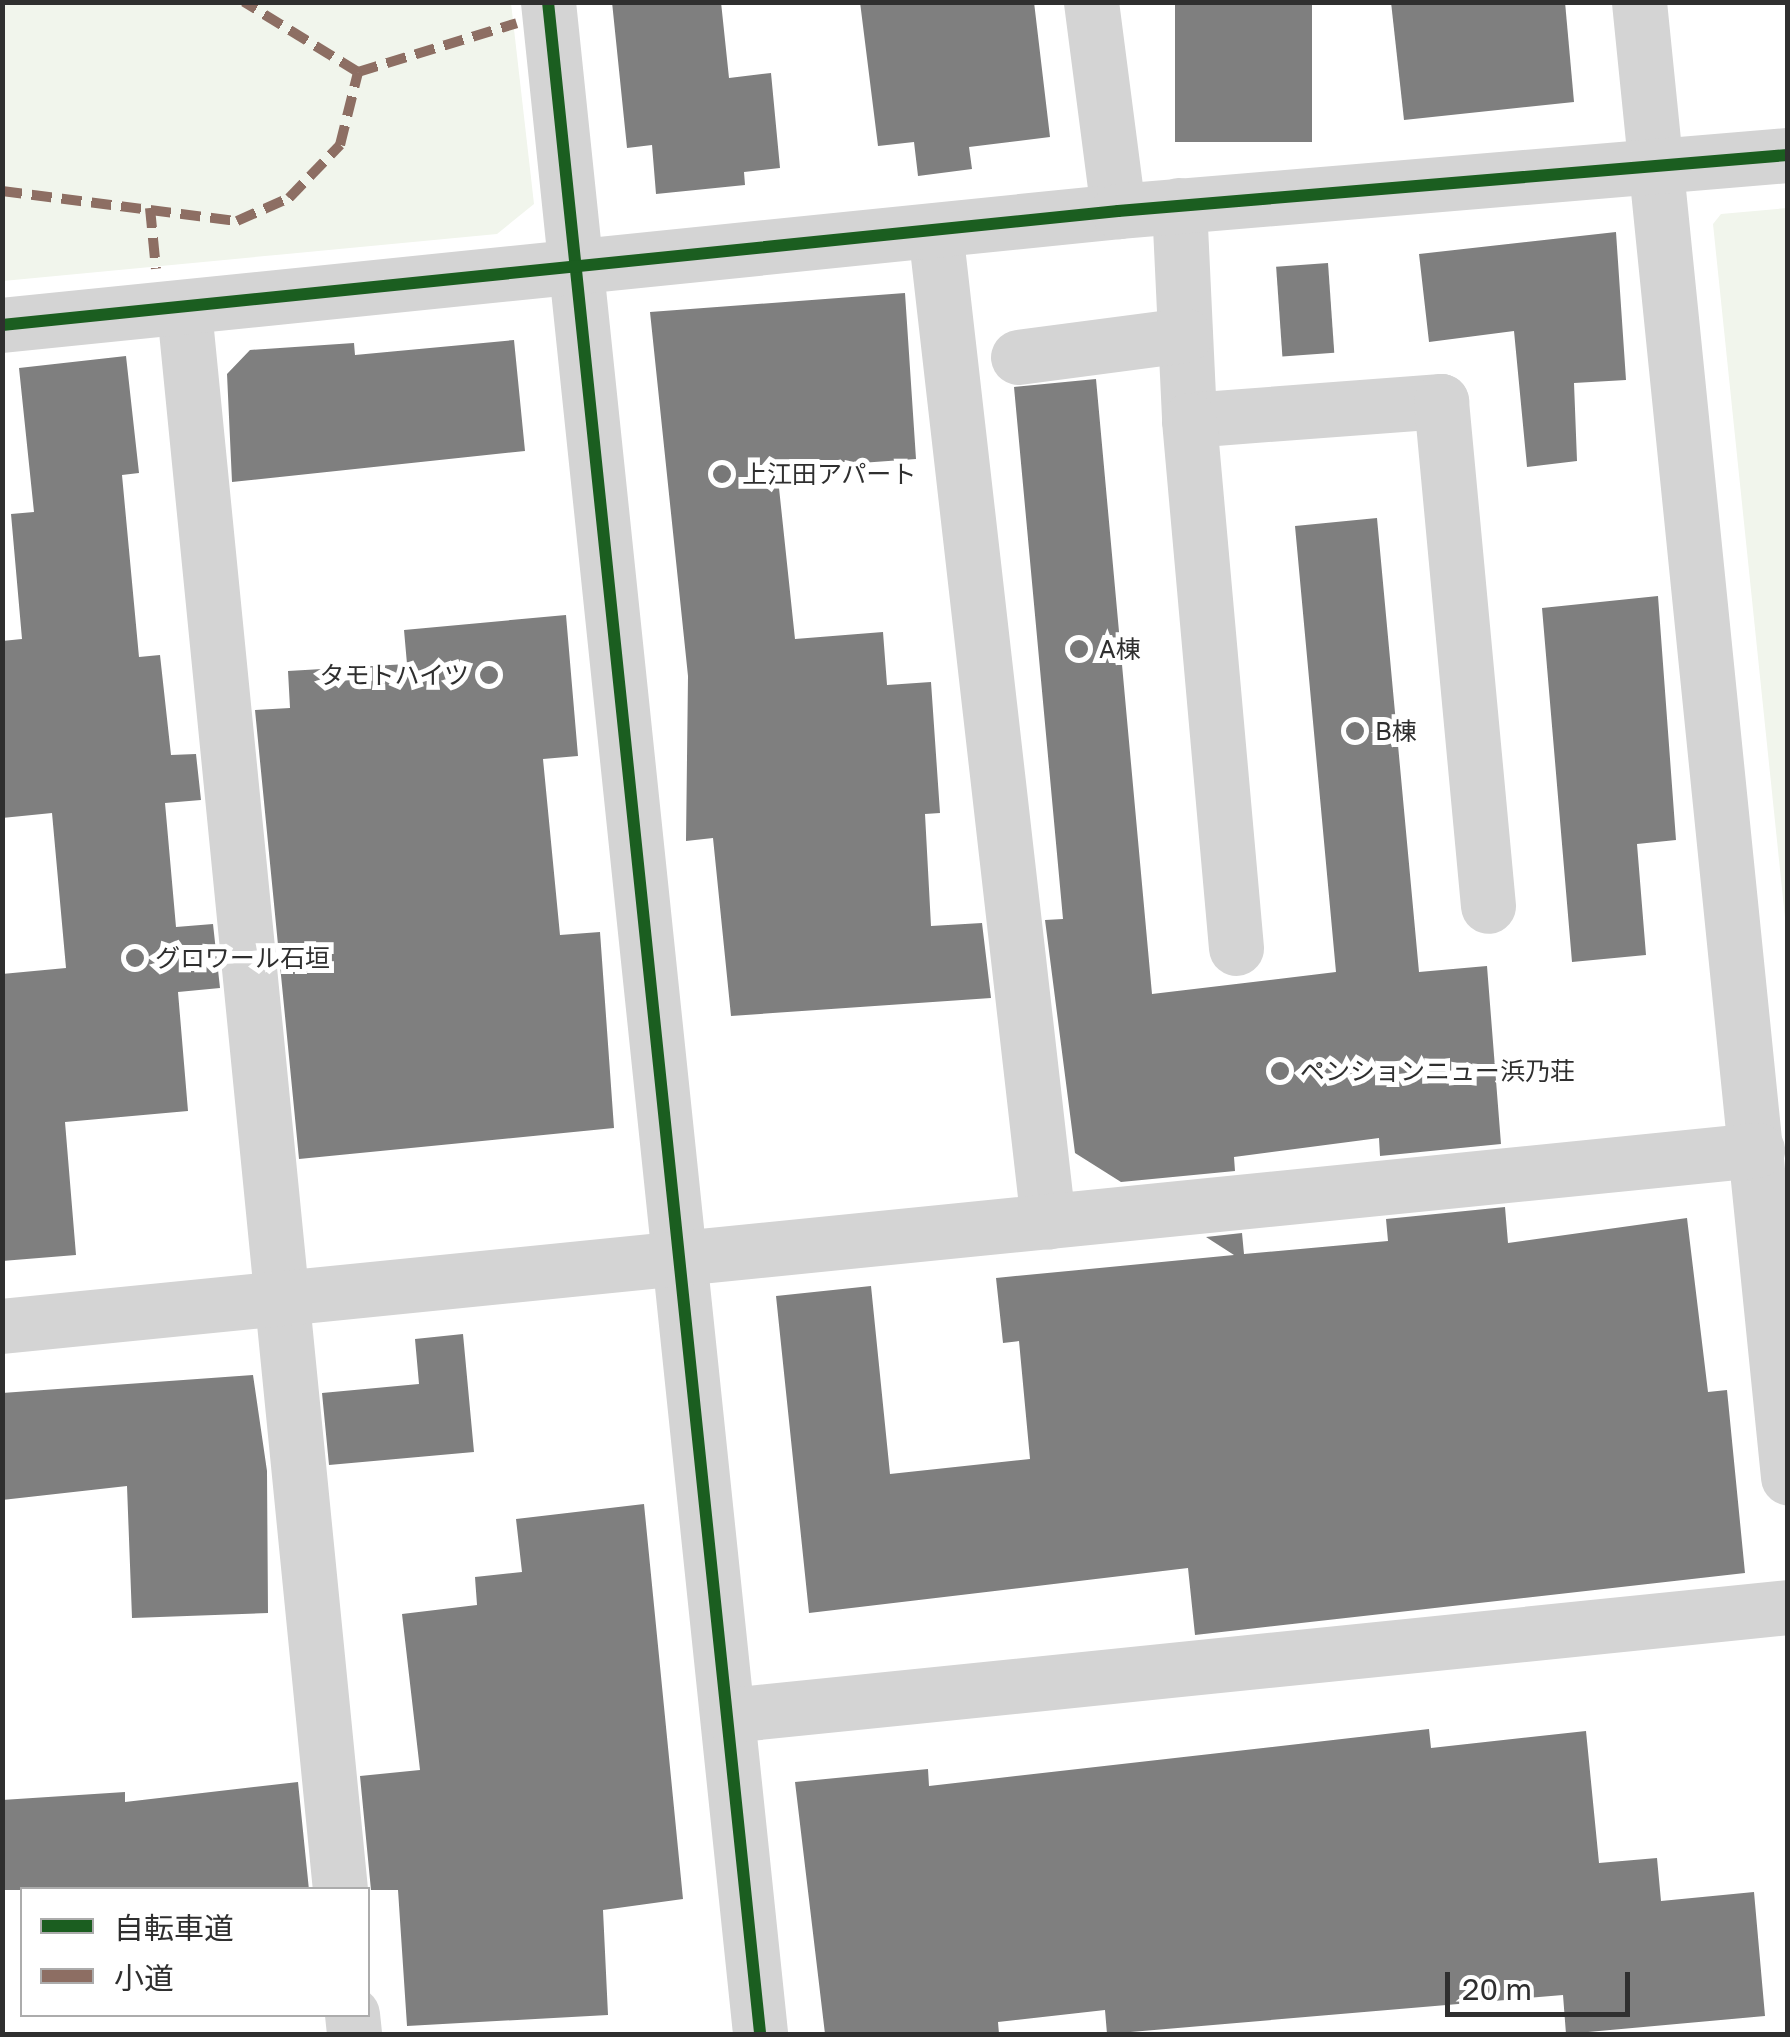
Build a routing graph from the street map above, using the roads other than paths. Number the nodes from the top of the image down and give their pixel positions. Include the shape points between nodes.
1 (548, 2) edge
2 (1091, 2) edge
3 (1638, 2) edge
4 (1788, 156) edge
5 (1656, 165) junction
6 (1179, 205) junction
7 (1118, 211) junction
8 (935, 230) junction
9 (578, 265) junction
10 (184, 310) junction
11 (2, 325) edge
12 (1185, 336) junction
13 (1018, 357) dead end
14 (1188, 420) junction
15 (1488, 906) dead end
16 (1236, 948) dead end
17 (1757, 1150) junction
18 (1048, 1222) junction
19 (680, 1257) junction
20 (283, 1303) junction
21 (2, 1326) edge
22 (1788, 1478) edge
23 (1788, 1607) edge
24 (730, 1715) junction
25 (340, 1887) edge
26 (760, 2034) edge

1 - 9 street
2 - 7 street
3 - 5 street
4 - 5 street
5 - 6 street
5 - 17 street
6 - 7 street
6 - 12 street
7 - 8 street
8 - 9 street
8 - 18 street
9 - 10 street
9 - 19 street
10 - 11 street
10 - 20 street
12 - 13 street
12 - 14 street
14 - 15 street via 1441,402
14 - 16 street
17 - 18 street
17 - 22 street
18 - 19 street
19 - 20 street
19 - 24 street
20 - 21 street
20 - 25 street
23 - 24 street
24 - 26 street

